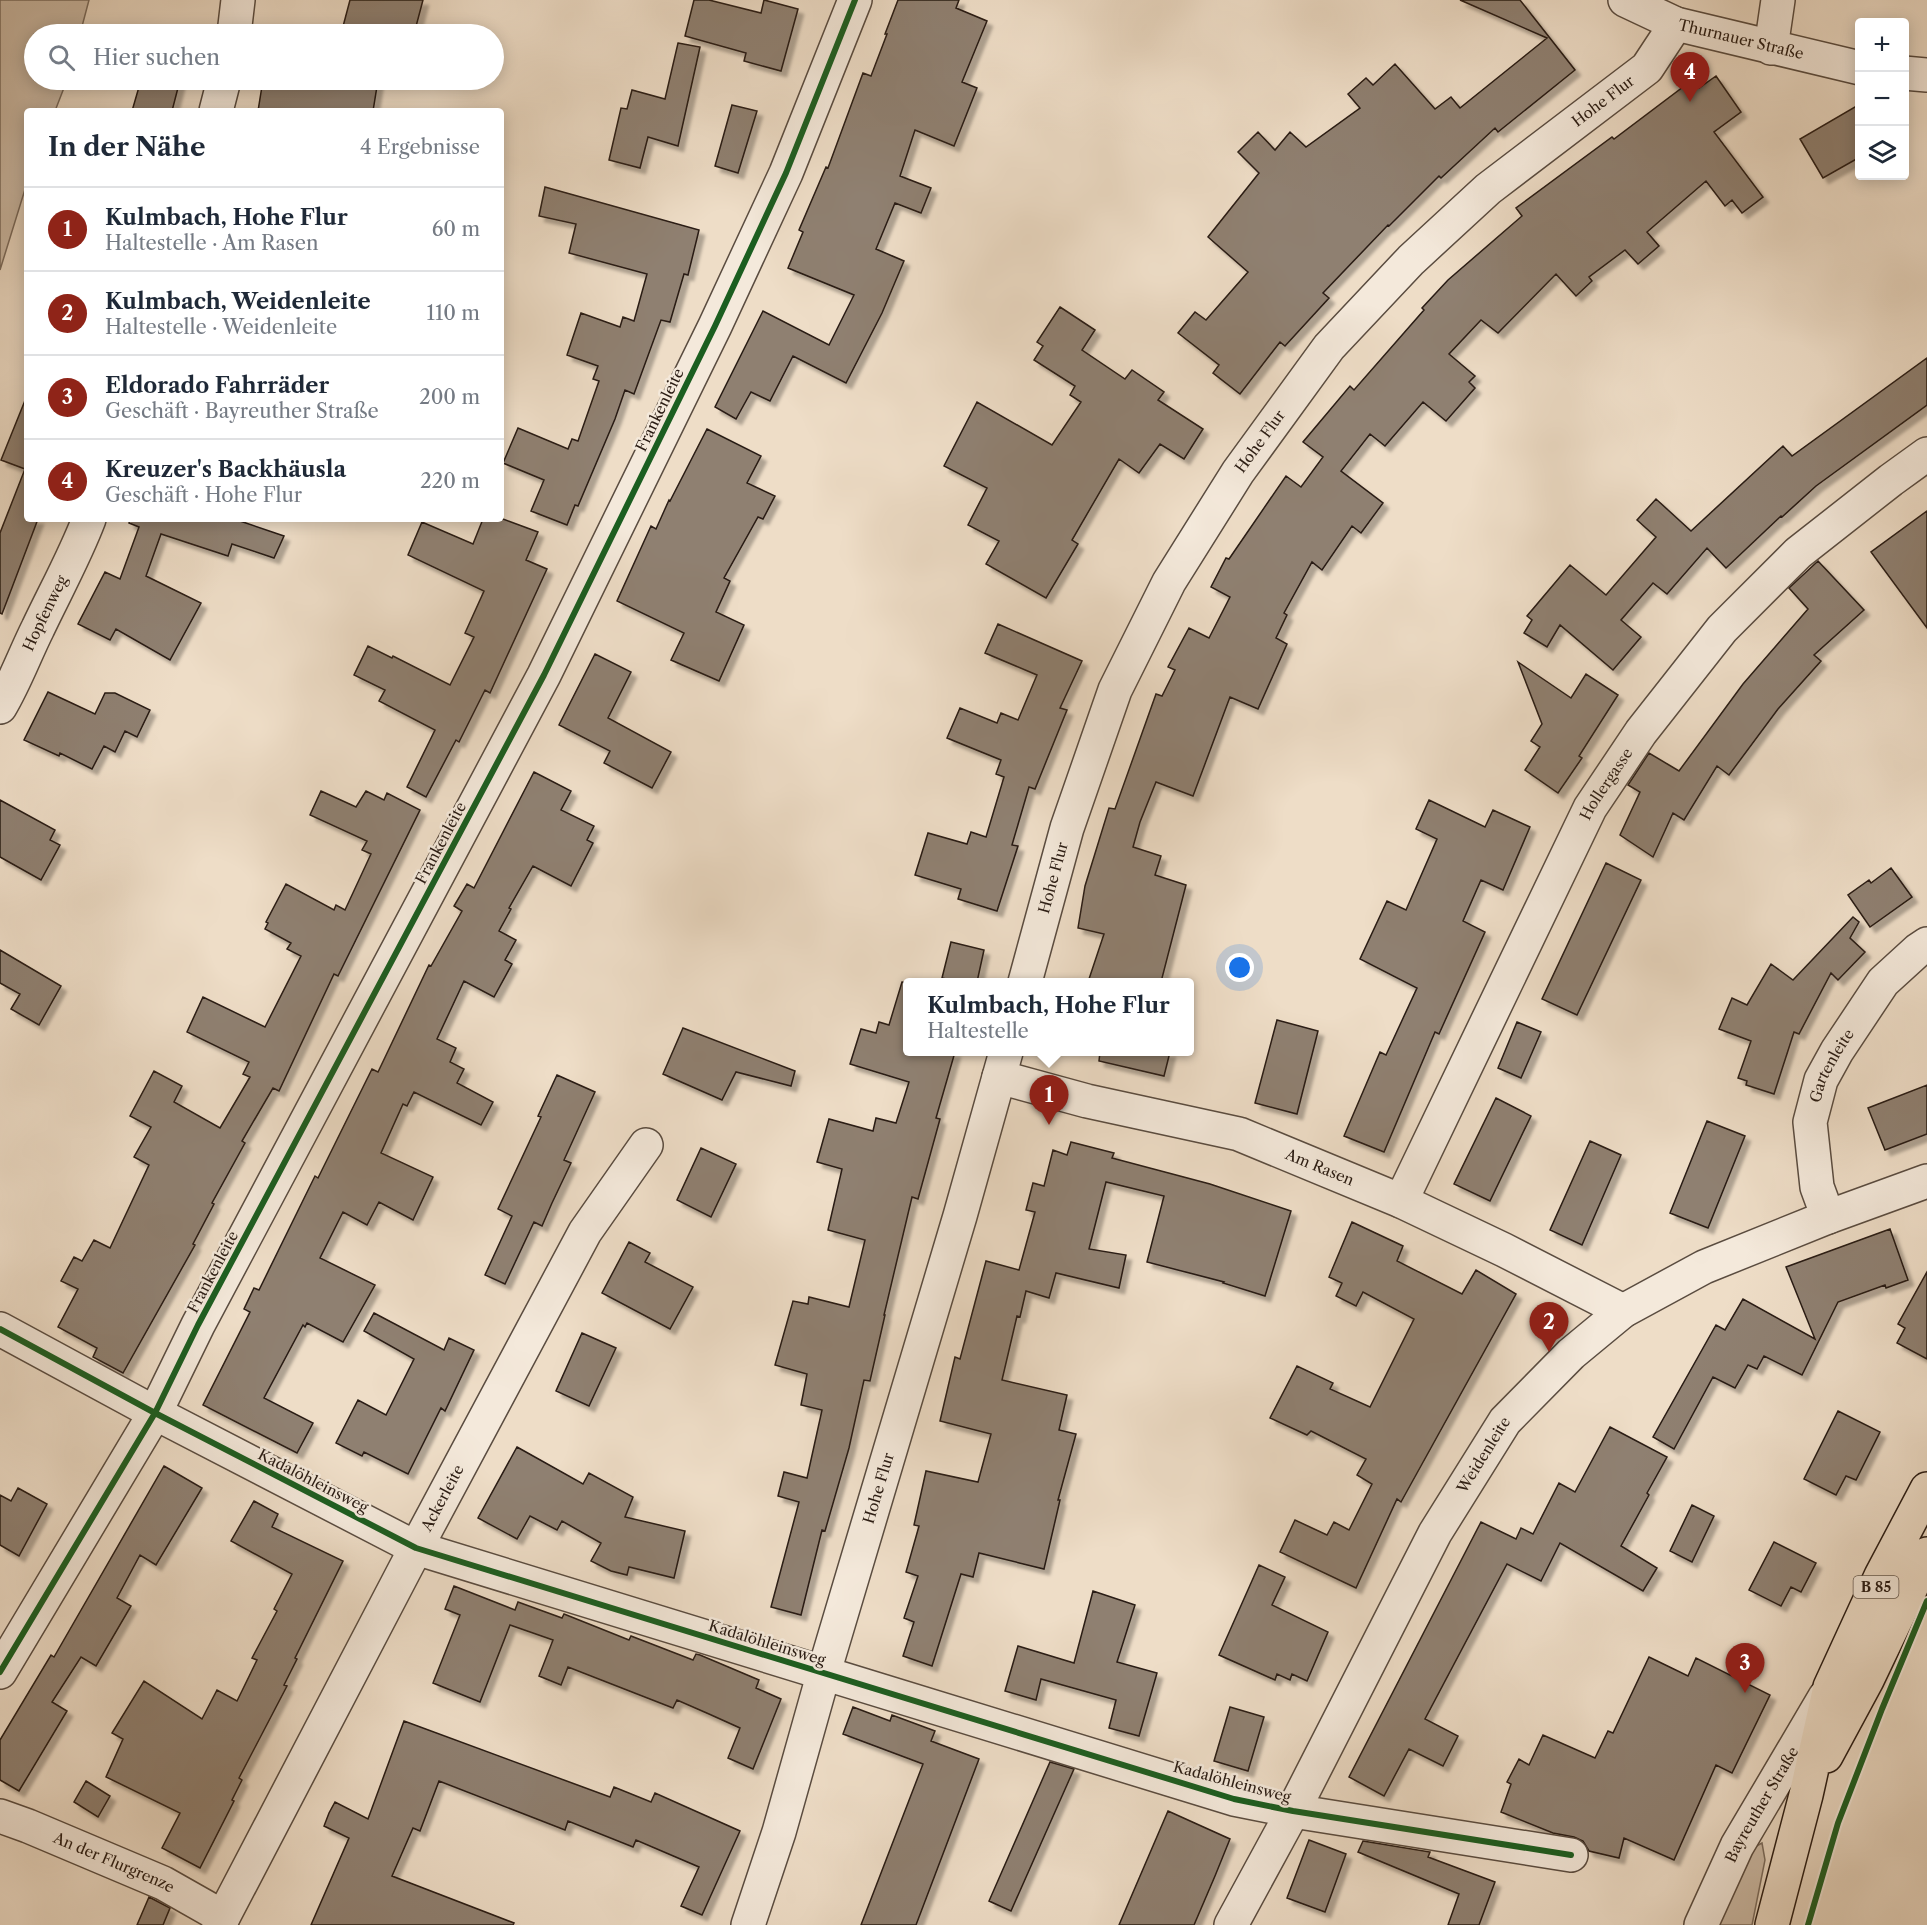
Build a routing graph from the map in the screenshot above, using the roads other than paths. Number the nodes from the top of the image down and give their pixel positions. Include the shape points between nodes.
1 (238, 0) edge
2 (855, 0) edge
3 (1625, 0) edge
4 (1779, 0) edge
5 (235, 24) edge
6 (1676, 24) junction
7 (1771, 48) junction
8 (1855, 67) edge
9 (1909, 73) edge
10 (1927, 75) edge
11 (221, 90) edge
12 (217, 108) edge
13 (1927, 454) edge
14 (88, 522) edge
15 (0, 707) edge
16 (1927, 944) edge
17 (1026, 978) edge
18 (1002, 1064) edge
19 (646, 1145) dead end
20 (1927, 1181) edge
21 (1401, 1201) junction
22 (1828, 1217) junction
23 (1623, 1311) junction
24 (0, 1329) edge
25 (155, 1413) junction
26 (1927, 1489) edge
27 (416, 1548) junction
28 (1927, 1554) edge
29 (0, 1672) edge
30 (824, 1672) junction
31 (1830, 1687) junction
32 (1806, 1795) junction
33 (1293, 1811) junction
34 (0, 1816) edge
35 (1571, 1855) dead end
36 (221, 1921) edge
37 (748, 1925) edge
38 (1231, 1925) edge
39 (1701, 1925) edge
40 (1772, 1925) edge

1 - 5 street
2 - 25 street, Frankenleite via 786,173 559,645
3 - 6 street, Thurnauer Straße
4 - 7 street
6 - 7 street, Thurnauer Straße
6 - 17 street, Hohe Flur via 1647,68 1488,189 1411,260 1329,347 1238,472 1169,582 1115,690 1067,828
7 - 8 street, Thurnauer Straße
9 - 10 street
11 - 12 street
13 - 21 street, Hollergasse via 1798,553 1722,629 1641,732 1590,808
14 - 15 street, Hopfenweg
16 - 22 street, Gartenleite via 1883,982 1821,1080 1810,1122 1817,1187
18 - 21 street, Am Rasen via 1087,1101 1239,1134
18 - 30 street, Hohe Flur
19 - 27 street, Ackerleite via 585,1232
20 - 22 street, Weidenleite
21 - 23 street, Am Rasen
22 - 23 street, Weidenleite via 1704,1267
23 - 33 street, Weidenleite via 1571,1354 1505,1421 1435,1533
24 - 25 street, Kadalöhleinsweg
25 - 27 street, Kadalöhleinsweg
25 - 29 street, Frankenleite
26 - 31 main road, Bayreuther Straße / B 85 via 1881,1576
27 - 30 street, Kadalöhleinsweg
27 - 36 street, Ackerleite
28 - 32 main road, Bayreuther Straße / B 85
30 - 33 street, Kadalöhleinsweg via 1234,1798
30 - 37 street, Hohe Flur
31 - 32 main road, Bayreuther Straße / B 85
31 - 39 street, Bayreuther Straße via 1737,1846
32 - 40 main road, Bayreuther Straße / B 85
33 - 35 street, Kadalöhleinsweg
33 - 38 street, Weidenleite
34 - 36 street, An der Flurgrenze via 163,1883

